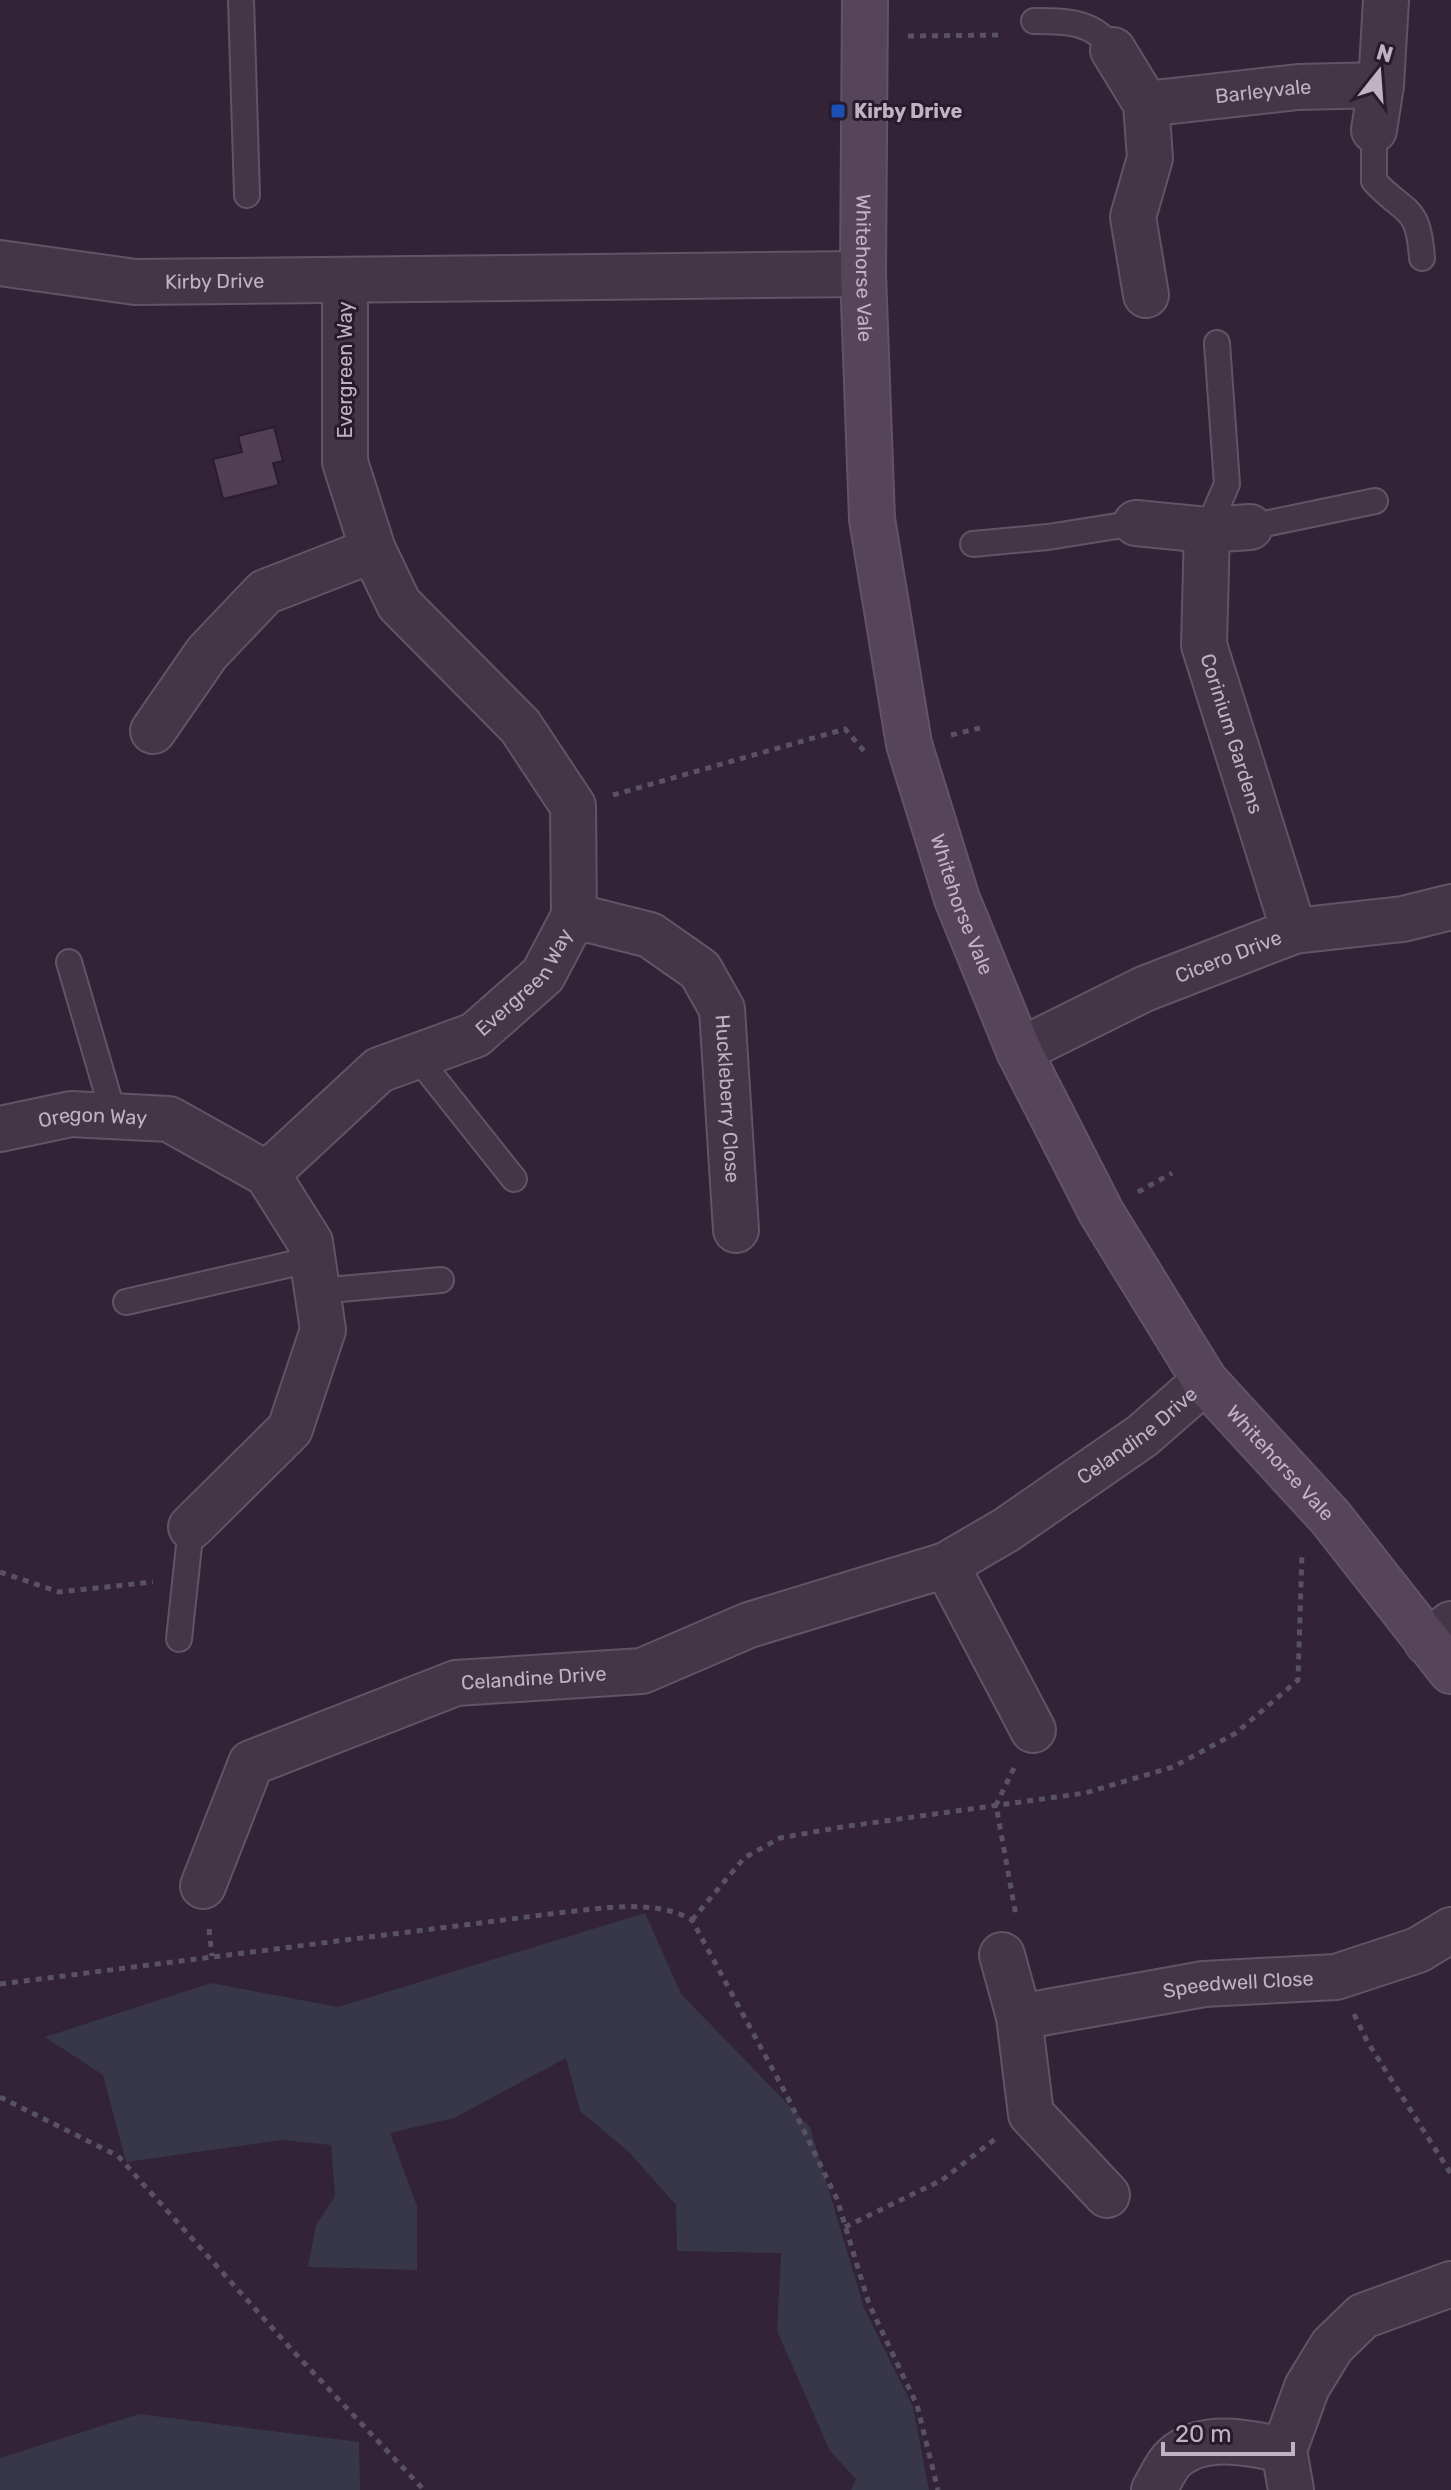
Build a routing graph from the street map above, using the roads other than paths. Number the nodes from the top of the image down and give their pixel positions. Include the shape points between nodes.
1 (241, 0) edge
2 (865, 0) edge
3 (1386, 0) edge
4 (1034, 21) road end
5 (1113, 50) joint
6 (1381, 85) junction
7 (1146, 104) junction
8 (1374, 130) joint
9 (247, 195) dead end
10 (1422, 258) dead end
11 (0, 263) edge
12 (863, 274) junction
13 (345, 282) junction
14 (1146, 295) dead end
15 (1217, 343) dead end
16 (1375, 501) dead end
17 (1136, 523) joint
18 (1250, 527) joint
19 (1207, 530) junction
20 (973, 544) dead end
21 (373, 550) junction
22 (153, 731) dead end
23 (1451, 907) edge
24 (574, 916) junction
25 (1294, 931) junction
26 (69, 962) dead end
27 (1019, 1051) junction
28 (417, 1057) junction
29 (114, 1116) junction
30 (0, 1129) edge
31 (267, 1174) junction
32 (514, 1179) dead end
33 (736, 1230) dead end
34 (316, 1275) junction
35 (441, 1280) dead end
36 (126, 1302) dead end
37 (1205, 1381) junction
38 (191, 1527) joint
39 (946, 1565) junction
40 (179, 1639) dead end
41 (1443, 1646) edge
42 (1033, 1730) dead end
43 (203, 1886) dead end
44 (1451, 1930) edge
45 (1002, 1955) road end
46 (1019, 2017) junction
47 (1107, 2195) dead end
48 (1451, 2284) edge
49 (1287, 2470) edge
50 (1154, 2490) edge

1 - 9 lane
2 - 12 street, Whitehorse Vale
3 - 6 street
4 - 5 lane via 1081,25 1103,34
5 - 7 street
6 - 7 street, Barleyvale via 1298,87
6 - 8 street
7 - 14 street via 1150,158 1133,217
8 - 10 lane via 1374,181 1411,212 1420,228
11 - 13 street, Kirby Drive via 135,282
12 - 13 street, Kirby Drive
12 - 27 street, Whitehorse Vale via 872,519 909,744 957,899
13 - 21 street, Evergreen Way via 345,462
15 - 19 lane via 1227,484
16 - 18 lane
17 - 19 street
17 - 20 lane
18 - 19 street
19 - 25 street, Corinium Gardens via 1204,645
21 - 22 street via 265,592 207,653
21 - 24 street, Evergreen Way via 399,604 520,726 573,806
23 - 25 street, Cicero Drive via 1403,919
24 - 28 street, Evergreen Way via 543,975 475,1035
24 - 33 street, Huckleberry Close via 650,935 700,970 722,1009
25 - 27 street, Cicero Drive via 1144,989
26 - 29 lane
27 - 37 street, Whitehorse Vale via 1101,1212
28 - 31 street, Evergreen Way via 379,1070
28 - 32 lane
29 - 30 street, Oregon Way via 71,1114
29 - 31 street, Oregon Way via 169,1119
31 - 34 street via 310,1242
34 - 35 lane
34 - 36 lane
34 - 38 street via 323,1330 290,1429
37 - 39 street, Celandine Drive via 1142,1436
37 - 41 street, Whitehorse Vale
38 - 40 lane
39 - 42 street
39 - 43 street, Celandine Drive via 749,1625 642,1671 456,1683 251,1763
44 - 46 street, Speedwell Close via 1418,1950 1336,1977 1204,1984
45 - 46 street
46 - 47 street via 1031,2114
48 - 49 street via 1363,2316 1332,2346 1307,2387
49 - 50 street via 1249,2443 1203,2443 1174,2458

